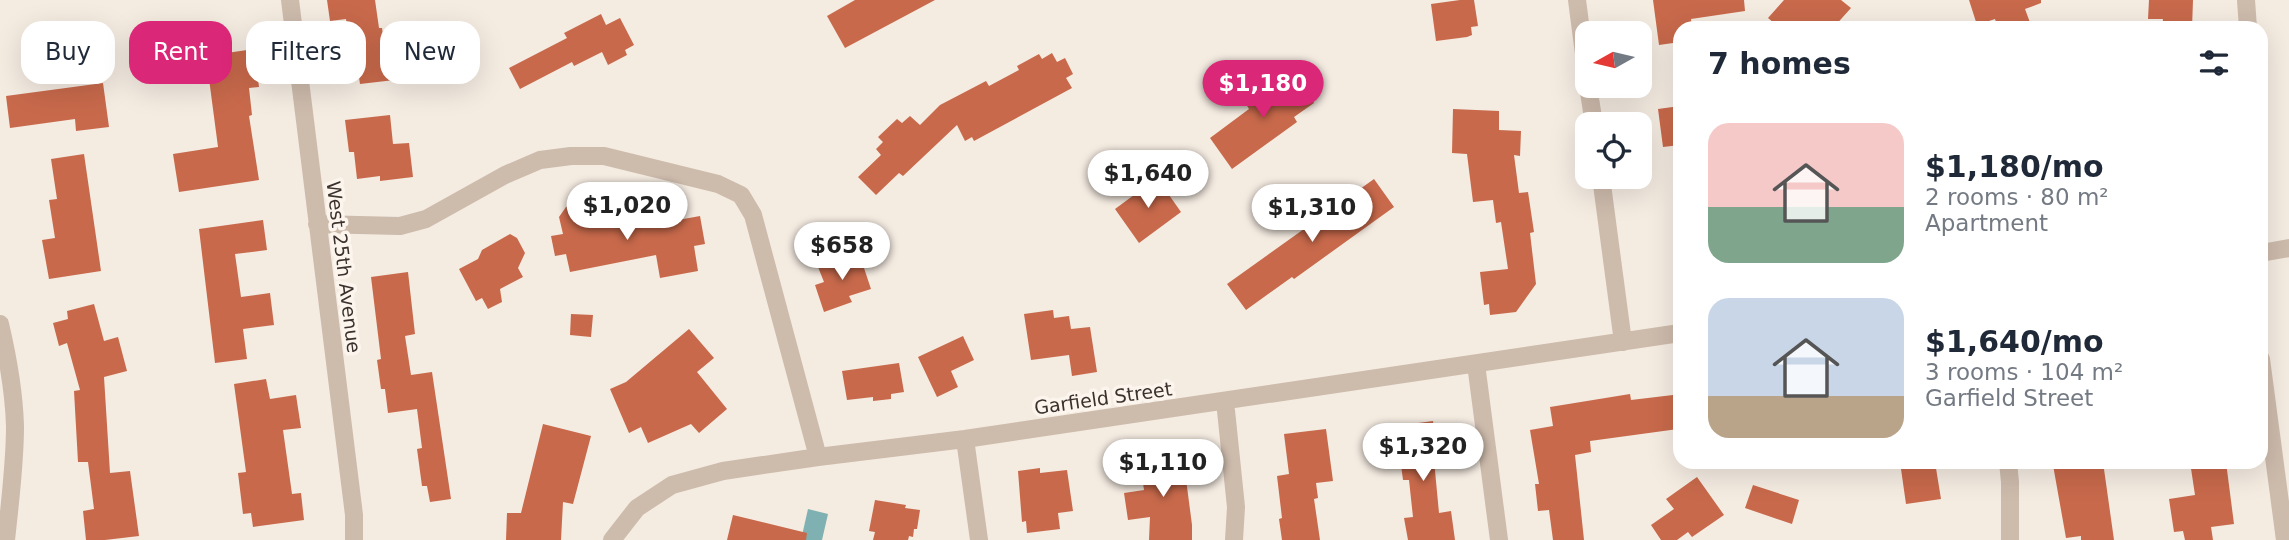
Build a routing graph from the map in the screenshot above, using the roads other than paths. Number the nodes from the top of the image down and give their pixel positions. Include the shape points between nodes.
1 (290, 0) edge
2 (1577, 0) edge
3 (2246, 0) edge
4 (1580, 21) edge
5 (2248, 21) edge
6 (1603, 189) edge
7 (317, 224) junction
8 (2289, 248) edge
9 (2268, 252) edge
10 (0, 324) edge
11 (1673, 334) edge
12 (1623, 342) junction
13 (1476, 364) junction
14 (1225, 401) junction
15 (2268, 412) edge
16 (965, 439) junction
17 (818, 457) junction
18 (2009, 469) edge
19 (4, 539) edge
20 (354, 540) edge
21 (612, 540) edge
22 (979, 540) edge
23 (1234, 540) edge
24 (1499, 540) edge
25 (2010, 540) edge
26 (2285, 540) edge

1 - 7 street, West 25th Avenue
2 - 4 street
3 - 5 street
6 - 12 street
7 - 17 street via 400,226 426,219 541,160 571,156 604,156 718,184 741,195 753,215
7 - 20 street, West 25th Avenue
8 - 9 street
10 - 19 street via 15,425
11 - 12 street, Garfield Street
12 - 13 street, Garfield Street
13 - 14 street, Garfield Street
13 - 24 street
14 - 16 street, Garfield Street
14 - 23 street via 1236,507
15 - 26 street
16 - 17 street, Garfield Street
16 - 22 street
17 - 21 street, Garfield Street via 723,471 672,485 637,508
18 - 25 street

